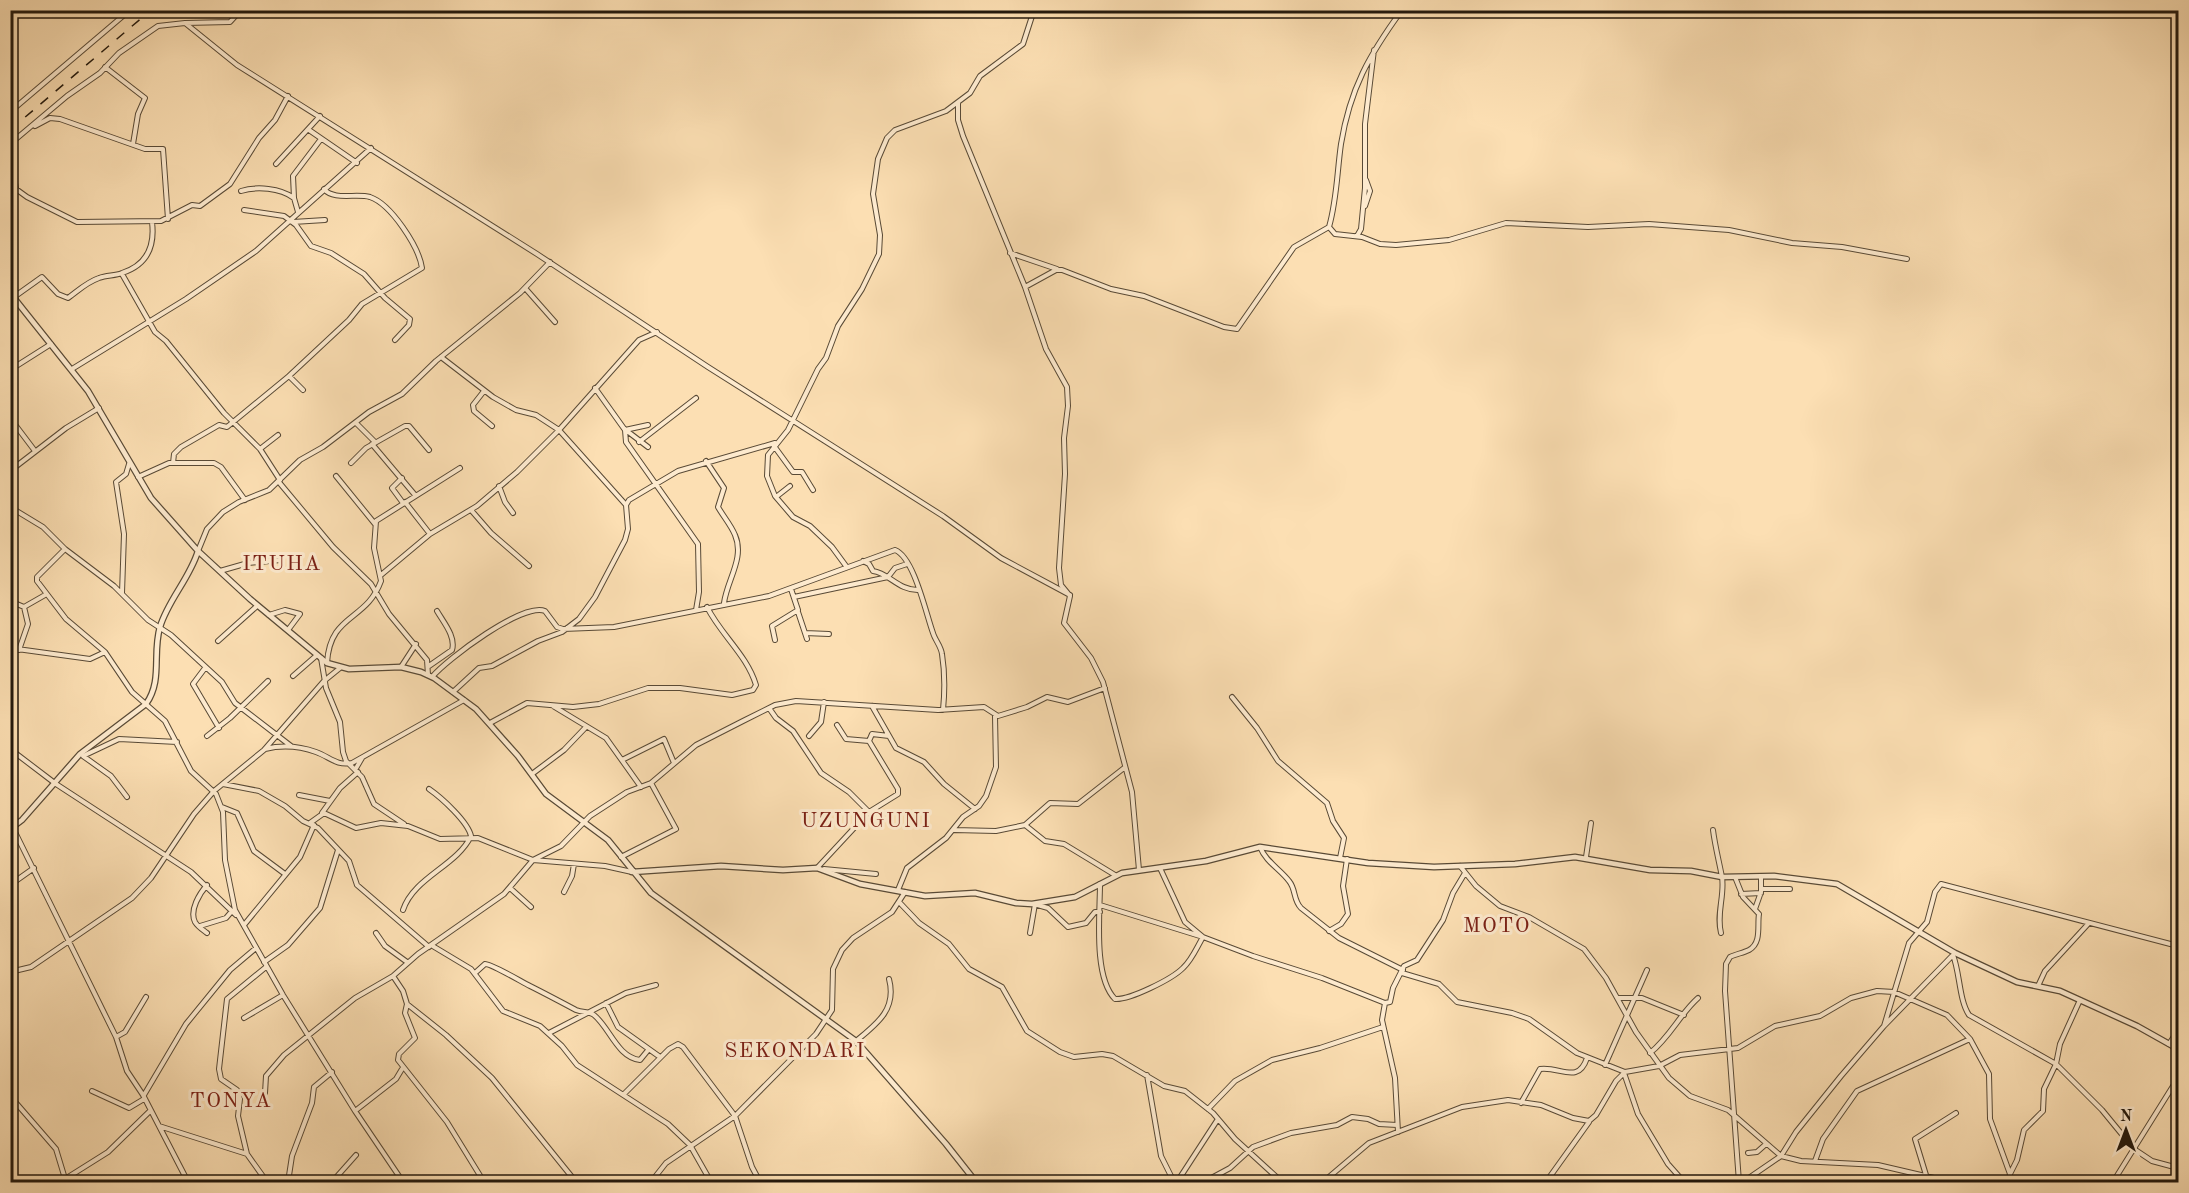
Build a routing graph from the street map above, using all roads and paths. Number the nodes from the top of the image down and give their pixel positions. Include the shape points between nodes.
1 (130, 10) edge
2 (241, 10) edge
3 (1034, 10) edge
4 (1402, 10) edge
5 (184, 23) junction
6 (1374, 49) junction
7 (105, 67) junction
8 (288, 96) junction
9 (958, 102) junction
10 (10, 112) edge
11 (320, 116) junction
12 (31, 128) junction
13 (309, 130) junction
14 (321, 139) junction
15 (10, 144) edge
16 (133, 144) junction
17 (371, 148) junction
18 (10, 153) edge
19 (357, 163) junction
20 (276, 164) dead end
21 (324, 189) junction
22 (241, 191) dead end
23 (294, 198) junction
24 (244, 210) dead end
25 (298, 212) junction
26 (168, 219) junction
27 (325, 220) dead end
28 (291, 221) junction
29 (152, 222) junction
30 (1329, 227) junction
31 (1358, 236) junction
32 (1010, 253) junction
33 (1907, 259) dead end
34 (550, 262) junction
35 (1060, 270) junction
36 (122, 274) junction
37 (525, 288) junction
38 (1025, 288) junction
39 (379, 292) junction
40 (12, 295) edge
41 (150, 322) junction
42 (555, 322) dead end
43 (657, 332) junction
44 (396, 340) dead end
45 (51, 343) junction
46 (441, 357) junction
47 (72, 369) junction
48 (10, 370) edge
49 (289, 376) junction
50 (595, 388) junction
51 (303, 390) dead end
52 (484, 391) junction
53 (696, 398) dead end
54 (99, 408) junction
55 (10, 417) edge
56 (793, 420) junction
57 (232, 422) junction
58 (356, 423) junction
59 (648, 425) dead end
60 (492, 426) dead end
61 (559, 430) junction
62 (626, 431) junction
63 (278, 435) dead end
64 (639, 442) junction
65 (373, 443) junction
66 (775, 444) junction
67 (648, 447) dead end
68 (260, 449) junction
69 (429, 450) dead end
70 (35, 451) junction
71 (705, 461) junction
72 (173, 463) junction
73 (351, 463) dead end
74 (129, 464) junction
75 (460, 468) dead end
76 (10, 471) edge
77 (137, 477) junction
78 (336, 477) dead end
79 (402, 478) junction
80 (279, 480) junction
81 (500, 486) junction
82 (655, 486) junction
83 (790, 486) dead end
84 (813, 489) dead end
85 (416, 495) junction
86 (776, 497) junction
87 (245, 500) junction
88 (404, 502) junction
89 (626, 505) junction
90 (10, 507) edge
91 (471, 510) junction
92 (513, 513) dead end
93 (375, 524) junction
94 (430, 534) junction
95 (65, 549) junction
96 (198, 551) junction
97 (281, 560) dead end
98 (863, 560) junction
99 (907, 564) junction
100 (529, 566) dead end
101 (846, 566) junction
102 (220, 571) junction
103 (381, 575) junction
104 (885, 578) junction
105 (791, 589) junction
106 (919, 590) junction
107 (376, 592) junction
108 (122, 594) junction
109 (45, 595) junction
110 (1070, 595) junction
111 (794, 597) junction
112 (10, 601) edge
113 (724, 603) junction
114 (258, 606) junction
115 (24, 608) junction
116 (707, 608) junction
117 (696, 610) junction
118 (437, 611) dead end
119 (797, 611) junction
120 (269, 615) junction
121 (159, 628) junction
122 (568, 629) junction
123 (288, 630) junction
124 (805, 633) junction
125 (830, 634) dead end
126 (807, 639) dead end
127 (775, 640) dead end
128 (218, 641) dead end
129 (416, 644) junction
130 (10, 648) edge
131 (19, 650) junction
132 (105, 652) junction
133 (319, 657) junction
134 (327, 663) junction
135 (429, 666) junction
136 (401, 667) junction
137 (205, 668) junction
138 (340, 668) junction
139 (293, 676) dead end
140 (430, 676) junction
141 (268, 681) dead end
142 (324, 681) junction
143 (1105, 688) junction
144 (453, 692) junction
145 (1232, 697) dead end
146 (464, 700) junction
147 (824, 702) junction
148 (147, 704) junction
149 (552, 705) junction
150 (871, 706) junction
151 (240, 708) junction
152 (769, 708) junction
153 (944, 710) junction
154 (995, 715) junction
155 (490, 723) junction
156 (837, 725) dead end
157 (586, 727) junction
158 (219, 728) junction
159 (207, 736) dead end
160 (276, 736) junction
161 (809, 736) dead end
162 (889, 736) junction
163 (869, 741) junction
164 (177, 742) junction
165 (291, 746) junction
166 (10, 749) edge
167 (264, 750) junction
168 (82, 755) junction
169 (363, 757) junction
170 (622, 760) junction
171 (674, 763) junction
172 (348, 764) junction
173 (1124, 768) junction
174 (357, 771) junction
175 (532, 774) junction
176 (651, 783) junction
177 (56, 784) junction
178 (222, 784) junction
179 (641, 787) junction
180 (429, 789) dead end
181 (214, 791) junction
182 (299, 795) dead end
183 (128, 797) dead end
184 (330, 801) junction
185 (222, 807) junction
186 (975, 809) junction
187 (869, 812) junction
188 (321, 814) junction
189 (583, 822) junction
190 (1591, 823) dead end
191 (312, 824) junction
192 (1025, 825) junction
193 (408, 826) junction
194 (11, 827) edge
195 (953, 830) junction
196 (1713, 830) dead end
197 (471, 836) junction
198 (1260, 847) junction
199 (338, 850) junction
200 (165, 856) junction
201 (621, 856) junction
202 (1586, 857) junction
203 (1340, 858) junction
204 (1347, 859) junction
205 (533, 860) junction
206 (574, 864) junction
207 (1460, 866) junction
208 (34, 868) junction
209 (817, 868) junction
210 (1160, 868) junction
211 (823, 869) junction
212 (1138, 870) junction
213 (632, 872) junction
214 (1465, 873) junction
215 (285, 874) junction
216 (876, 874) dead end
217 (1115, 875) junction
218 (1761, 876) junction
219 (1722, 877) junction
220 (1735, 877) junction
221 (1100, 884) junction
222 (10, 885) edge
223 (207, 885) junction
224 (510, 888) junction
225 (1790, 889) dead end
226 (898, 890) junction
227 (1761, 891) junction
228 (564, 892) dead end
229 (905, 892) junction
230 (1741, 894) junction
231 (900, 903) junction
232 (1034, 904) junction
233 (1100, 905) junction
234 (531, 907) dead end
235 (1755, 909) junction
236 (403, 910) dead end
237 (232, 911) junction
238 (1100, 912) junction
239 (239, 917) junction
240 (2089, 923) junction
241 (244, 925) junction
242 (199, 927) junction
243 (1918, 930) junction
244 (1329, 931) junction
245 (207, 933) dead end
246 (376, 933) dead end
247 (1030, 933) dead end
248 (1721, 933) dead end
249 (1203, 936) junction
250 (69, 941) junction
251 (430, 946) junction
252 (2178, 946) edge
253 (256, 948) junction
254 (1954, 954) junction
255 (407, 962) junction
256 (265, 964) junction
257 (1647, 970) dead end
258 (1402, 971) junction
259 (10, 972) edge
260 (475, 973) junction
261 (393, 976) junction
262 (889, 979) dead end
263 (656, 985) dead end
264 (2038, 986) junction
265 (1894, 992) junction
266 (283, 995) junction
267 (1634, 996) junction
268 (146, 997) dead end
269 (1618, 998) junction
270 (1698, 998) dead end
271 (1910, 1000) junction
272 (2080, 1000) junction
273 (1385, 1003) junction
274 (407, 1004) junction
275 (606, 1004) junction
276 (590, 1012) junction
277 (1684, 1015) junction
278 (1627, 1017) junction
279 (244, 1018) dead end
280 (828, 1019) junction
281 (1884, 1026) junction
282 (1383, 1028) junction
283 (2178, 1030) edge
284 (549, 1033) junction
285 (310, 1036) junction
286 (116, 1037) junction
287 (1970, 1039) junction
288 (856, 1041) junction
289 (2169, 1044) junction
290 (649, 1049) junction
291 (1731, 1049) junction
292 (2178, 1049) edge
293 (1650, 1053) junction
294 (660, 1057) junction
295 (1587, 1058) junction
296 (2056, 1064) junction
297 (1605, 1065) junction
298 (1659, 1066) junction
299 (402, 1068) junction
300 (332, 1072) junction
301 (1625, 1072) junction
302 (1147, 1075) junction
303 (2178, 1078) edge
304 (92, 1091) dead end
305 (265, 1093) dead end
306 (624, 1095) junction
307 (10, 1096) edge
308 (144, 1097) junction
309 (1521, 1103) junction
310 (1208, 1109) junction
311 (150, 1111) junction
312 (354, 1111) junction
313 (1956, 1113) dead end
314 (735, 1116) junction
315 (1736, 1116) junction
316 (1218, 1118) junction
317 (1589, 1121) junction
318 (1397, 1125) junction
319 (159, 1126) junction
320 (1398, 1132) junction
321 (1766, 1144) junction
322 (690, 1145) junction
323 (2134, 1149) junction
324 (1248, 1150) junction
325 (1748, 1153) dead end
326 (247, 1154) junction
327 (356, 1155) dead end
328 (1781, 1156) junction
329 (1815, 1161) junction
330 (2178, 1168) edge
331 (2010, 1174) junction
332 (1926, 1175) junction
333 (399, 1177) junction
334 (1934, 1178) junction
335 (65, 1181) edge
336 (188, 1182) edge
337 (267, 1182) edge
338 (288, 1182) edge
339 (332, 1182) edge
340 (393, 1182) edge
341 (403, 1182) edge
342 (484, 1182) edge
343 (576, 1182) edge
344 (651, 1182) edge
345 (711, 1182) edge
346 (760, 1182) edge
347 (974, 1182) edge
348 (1175, 1182) edge
349 (1204, 1182) edge
350 (1282, 1182) edge
351 (1323, 1182) edge
352 (1546, 1182) edge
353 (1684, 1182) edge
354 (1744, 1182) edge
355 (1918, 1182) edge
356 (1951, 1182) edge
357 (2008, 1182) edge
358 (2113, 1182) edge

1 - 10 street
2 - 5 street via 230,22
3 - 9 street via 1023,44 982,74 972,91
4 - 6 street
5 - 7 street via 158,26
5 - 8 street via 233,62
6 - 30 street via 1351,100
6 - 31 street via 1365,124 1366,179
7 - 12 street
7 - 16 street via 145,99
8 - 11 street
8 - 26 street via 227,188 200,206 192,205
9 - 32 street via 961,132
9 - 56 street via 946,111 895,130 883,146 873,194 879,254 838,326
11 - 13 street
11 - 17 street
12 - 15 street
12 - 16 street via 53,118
13 - 14 street
13 - 20 street
14 - 19 street
14 - 23 street via 293,176
16 - 26 street via 164,149
17 - 19 street
17 - 34 street
18 - 29 street via 16,189 74,222
19 - 21 street
21 - 25 street
21 - 39 street via 332,195 374,200 406,230 422,268
22 - 23 street via 265,189
23 - 25 street
24 - 28 street via 274,213
25 - 28 street
26 - 29 street
27 - 28 street
28 - 39 street via 311,246 331,253 364,274
28 - 41 street via 256,251
29 - 36 street via 154,240 147,255 141,264
30 - 31 street via 1340,236
30 - 35 street via 1294,247 1237,329
31 - 33 street via 1396,245 1449,240 1506,223 1634,224 1729,230
32 - 35 street
32 - 38 street
34 - 37 street
34 - 43 street
35 - 38 street
36 - 40 street via 98,278 68,298 41,277
36 - 41 street
37 - 42 street
37 - 46 street
38 - 110 street via 1046,349 1068,392 1059,568 1061,585
39 - 44 street via 410,320
39 - 49 street
40 - 45 street
41 - 47 street
41 - 57 street
43 - 50 street via 639,340
43 - 56 street
45 - 47 street
45 - 48 street
46 - 52 street
46 - 58 street via 402,394
47 - 54 street
49 - 51 street
49 - 57 street
50 - 61 street
50 - 62 street
52 - 60 street via 473,405 474,411
52 - 61 street
53 - 64 street
54 - 70 street
54 - 74 street
55 - 70 street
56 - 66 street
56 - 110 street via 1006,561
57 - 68 street
57 - 72 street via 227,427 219,425 181,447
58 - 65 street
58 - 80 street via 300,460
59 - 62 street
61 - 81 street
61 - 89 street
62 - 64 street
62 - 82 street via 626,442
63 - 68 street
64 - 67 street
65 - 69 street via 407,425
65 - 73 street
65 - 79 street
66 - 71 street
66 - 84 street via 786,465 793,472 802,472
66 - 86 street via 766,468
68 - 80 street
70 - 76 street
71 - 82 street via 670,475
71 - 113 street via 724,488 718,507 738,544
72 - 77 street
72 - 87 street via 217,464
74 - 77 street
74 - 108 street via 126,474 116,482 124,534
75 - 85 street
77 - 96 street
78 - 93 street
79 - 85 street
79 - 88 street via 392,488
80 - 87 street via 260,496
80 - 107 street via 333,547
81 - 91 street
81 - 92 street
82 - 89 street
82 - 117 street via 698,544
83 - 86 street
85 - 88 street
86 - 101 street via 793,518 810,526 832,547
87 - 96 street via 215,520 202,537
88 - 93 street
88 - 94 street
89 - 122 street via 625,540 595,597
90 - 95 street via 43,527
91 - 94 street
91 - 100 street
93 - 103 street via 374,548
94 - 103 street
95 - 108 street
95 - 109 street via 37,577
96 - 102 street
96 - 121 street
97 - 102 street
98 - 99 street via 895,550
98 - 101 street
98 - 104 street
99 - 104 street via 895,568
99 - 106 street
101 - 105 street
102 - 114 street
103 - 107 street
104 - 106 street via 907,590
104 - 111 street
105 - 111 street
105 - 113 street
106 - 153 street via 942,653
107 - 129 street via 389,614
107 - 134 street via 361,611 338,627 329,646
108 - 121 street
109 - 115 street
109 - 132 street
110 - 143 street via 1064,622 1091,658
111 - 119 street
112 - 115 street
113 - 116 street
114 - 120 street
114 - 128 street
115 - 131 street via 27,626
116 - 117 street
116 - 149 street via 749,666 756,685 753,690 732,694 648,688 598,704
117 - 122 street via 614,627
118 - 135 street via 453,646
119 - 124 street
119 - 127 street via 772,626
120 - 123 street
120 - 123 street via 285,610 300,614
121 - 137 street
121 - 148 street via 157,679
122 - 140 street via 557,627 545,611 531,610 473,642
122 - 144 street via 491,667 479,668
123 - 133 street
124 - 125 street
124 - 126 street
129 - 135 street
129 - 136 street
130 - 131 street
131 - 132 street via 90,659
132 - 148 street via 132,692
133 - 134 street
133 - 139 street
133 - 142 street
134 - 138 street
135 - 140 street
136 - 138 street
136 - 140 street
137 - 151 street via 222,682
137 - 158 street via 193,684
138 - 142 street
140 - 144 street
141 - 151 street
142 - 160 street
142 - 172 street via 340,722
143 - 154 street via 1068,702 1047,697 1027,708
143 - 173 street
144 - 146 street
145 - 203 street via 1281,764 1327,802 1344,838
146 - 155 street
146 - 169 street
147 - 150 street
147 - 152 street via 783,703
147 - 161 street via 821,722
148 - 164 street via 165,721
148 - 168 street
149 - 155 street via 526,704
149 - 157 street
150 - 153 street
150 - 162 street
151 - 158 street
151 - 160 street
152 - 171 street via 696,745
152 - 187 street via 796,735 821,773
153 - 154 street via 984,708
154 - 186 street via 996,767 986,796
155 - 175 street
156 - 163 street via 846,739
157 - 170 street via 606,738
157 - 175 street
158 - 159 street
160 - 165 street
160 - 167 street
162 - 163 street via 872,734
162 - 186 street via 897,748 924,762
163 - 187 street via 898,792 895,798
164 - 168 street via 119,739
164 - 181 street via 191,771
165 - 167 street
165 - 172 street
166 - 177 street
167 - 178 street
168 - 177 street
168 - 183 street via 111,776
169 - 172 street
169 - 174 street
170 - 171 street via 664,740
170 - 179 street
171 - 176 street
172 - 174 street
173 - 192 street via 1078,804 1050,803
173 - 212 street via 1132,792
174 - 184 street
174 - 193 street via 374,804
175 - 189 street via 549,798
176 - 179 street
176 - 201 street via 676,829
177 - 194 street
177 - 200 street
178 - 181 street
178 - 191 street via 259,791
179 - 189 street via 619,796
180 - 197 street via 469,828
181 - 185 street
181 - 200 street
182 - 184 street
184 - 188 street
185 - 215 street via 237,813 254,850
185 - 239 street via 230,893
186 - 195 street
187 - 209 street
188 - 191 street
188 - 193 street via 356,828 381,823
189 - 201 street via 608,840
189 - 205 street via 561,846
190 - 202 street
191 - 199 street
191 - 215 street via 300,857
192 - 195 street via 996,831
192 - 217 street via 1045,841 1064,844
193 - 197 street via 440,839
194 - 208 street
195 - 226 street via 907,867
196 - 219 street
197 - 205 street
197 - 236 street via 463,849 425,881
198 - 203 street
198 - 210 street
198 - 244 street via 1292,884 1297,904
199 - 251 street via 350,863 357,885
199 - 256 street via 320,908 288,945
200 - 223 street
200 - 250 street via 132,898
201 - 213 street
202 - 207 street
202 - 219 street via 1642,869
203 - 204 street
204 - 207 street
204 - 244 street via 1343,886 1348,914
205 - 206 street
205 - 224 street
206 - 213 street
206 - 228 street
207 - 214 street
208 - 222 street
208 - 250 street
209 - 211 street
209 - 213 street via 721,866
210 - 212 street
210 - 249 street via 1185,922
211 - 216 street
211 - 226 street via 860,884
212 - 217 street
213 - 280 street via 658,899
214 - 258 street via 1443,920 1416,960 1406,964
214 - 269 street via 1500,906 1578,944 1600,968
215 - 241 street
217 - 221 street
218 - 220 street
218 - 227 street
218 - 243 street via 1837,884
219 - 220 street
219 - 248 street via 1718,916
220 - 230 street
221 - 232 street via 1075,897
221 - 233 street
223 - 237 street
223 - 242 street via 196,899 194,917
224 - 234 street
224 - 251 street
225 - 227 street
226 - 229 street
227 - 230 street
227 - 235 street
229 - 231 street
229 - 232 street via 930,897 975,893
230 - 235 street
231 - 280 street via 853,938 837,959
231 - 302 street via 919,923 949,944 969,969 1002,987 1027,1031 1069,1056 1107,1055
232 - 238 street via 1048,908 1068,927 1084,924
232 - 247 street
233 - 238 street
233 - 249 street
235 - 291 street via 1759,914 1755,944 1749,951 1730,957 1726,964
237 - 239 street
237 - 242 street via 226,918
238 - 249 street via 1098,950 1115,999 1137,993 1178,972 1190,960
239 - 241 street
240 - 243 street via 1944,884 1937,888 1928,922
240 - 252 street
240 - 264 street via 2043,973
241 - 253 street
242 - 245 street
243 - 254 street
243 - 265 street via 1909,943
244 - 258 street
246 - 255 street via 385,946
249 - 273 street
250 - 259 street via 31,967
250 - 286 street
251 - 255 street
251 - 260 street
253 - 256 street
253 - 308 street via 230,970 186,1024
254 - 264 street via 2017,982
254 - 271 street
254 - 296 street via 1969,1015
255 - 261 street
256 - 266 street
256 - 326 street via 225,1003 220,1077 237,1090 238,1116
257 - 267 street
258 - 273 street via 1389,1002
258 - 295 street via 1439,984 1457,1002 1529,1019
260 - 276 street via 490,963 503,974
260 - 284 street via 503,1011
261 - 274 street
261 - 285 street via 356,999
262 - 288 street via 892,999 885,1015
263 - 275 street via 626,993
264 - 272 street
265 - 271 street
265 - 281 street
265 - 291 street via 1877,991 1851,998 1825,1014 1779,1025
266 - 279 street
266 - 285 street
267 - 269 street
267 - 277 street
267 - 278 street
268 - 286 street via 125,1032
269 - 278 street
270 - 277 street
271 - 281 street
271 - 287 street via 1947,1015
272 - 289 street
272 - 296 street via 2060,1044
273 - 282 street
274 - 299 street via 405,1012 416,1038 398,1056
274 - 343 street via 492,1078
275 - 276 street
275 - 290 street via 618,1027
276 - 284 street
276 - 290 street via 617,1045 635,1059 640,1060
277 - 293 street
278 - 293 street
278 - 297 street
280 - 288 street
280 - 314 street
281 - 328 street via 1808,1116
282 - 310 street via 1272,1060 1235,1081
282 - 318 street via 1395,1078
283 - 289 street
284 - 306 street via 577,1065
285 - 300 street
285 - 305 street via 271,1069
286 - 308 street via 127,1071
287 - 329 street via 1857,1091 1823,1138
287 - 331 street via 1989,1074 1990,1119
288 - 347 street
289 - 292 street
290 - 294 street
291 - 298 street via 1680,1055
291 - 315 street
293 - 298 street
294 - 306 street
294 - 314 street via 675,1045 683,1047
295 - 297 street
295 - 309 street via 1573,1075 1540,1069
296 - 323 street
296 - 331 street via 2044,1089 2043,1111 2024,1130
297 - 301 street
298 - 301 street
298 - 315 street via 1690,1096
299 - 312 street via 396,1079
299 - 342 street via 447,1122
300 - 312 street
300 - 338 street via 314,1087 292,1156
301 - 317 street
301 - 353 street via 1638,1114 1668,1164
302 - 310 street via 1164,1086 1185,1090
302 - 348 street via 1161,1156
303 - 323 street
304 - 308 street via 129,1108
306 - 322 street via 668,1124
307 - 335 street via 56,1149
308 - 311 street
309 - 317 street
309 - 320 street via 1502,1100 1462,1107
310 - 316 street
311 - 319 street
311 - 335 street via 108,1152
312 - 333 street
313 - 332 street via 1915,1139
314 - 322 street
314 - 346 street
315 - 321 street
315 - 354 street
316 - 324 street
316 - 348 street
317 - 352 street
318 - 320 street
318 - 324 street via 1352,1117 1337,1125 1270,1139
319 - 326 street
319 - 336 street
320 - 351 street via 1359,1150
321 - 325 street via 1757,1152
321 - 328 street
322 - 344 street via 666,1162
322 - 345 street
323 - 330 street via 2152,1161
323 - 358 street
324 - 349 street via 1230,1168
324 - 350 street
326 - 337 street
327 - 339 street
328 - 329 street
328 - 354 street
329 - 332 street via 1878,1165
331 - 357 street
332 - 334 street
333 - 340 street
333 - 341 street
334 - 355 street
334 - 356 street

